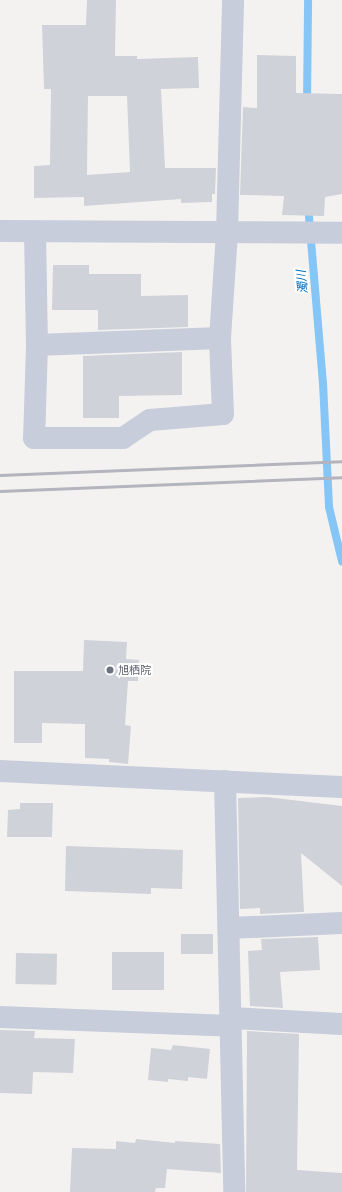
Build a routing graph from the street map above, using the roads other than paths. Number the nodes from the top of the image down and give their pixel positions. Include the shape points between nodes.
1 (233, 0) edge
2 (0, 231) edge
3 (35, 232) junction
4 (227, 232) junction
5 (342, 233) edge
6 (220, 338) junction
7 (37, 344) junction
8 (0, 771) edge
9 (225, 781) junction
10 (342, 787) edge
11 (342, 923) edge
12 (230, 928) junction
13 (0, 1017) edge
14 (231, 1022) junction
15 (342, 1024) edge
16 (234, 1192) edge

1 - 4 street
2 - 3 street
3 - 4 street
3 - 7 street
4 - 5 street
4 - 6 street
6 - 7 street
6 - 7 street via 223,414 150,420 123,438 34,438
8 - 9 street
9 - 10 street
9 - 12 street
11 - 12 street
12 - 14 street
13 - 14 street
14 - 15 street
14 - 16 street

